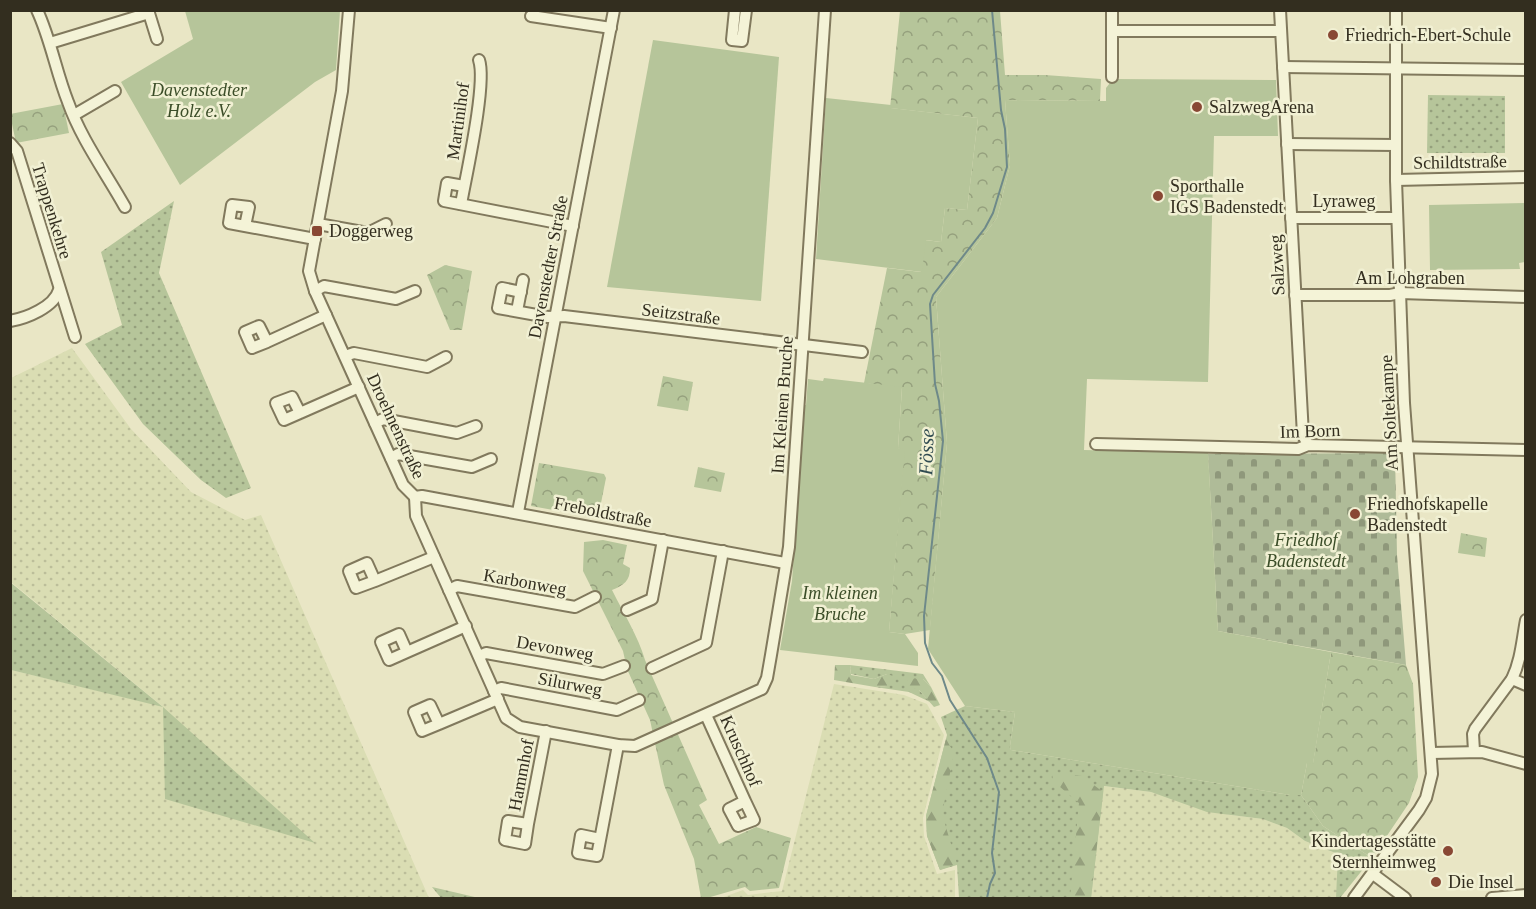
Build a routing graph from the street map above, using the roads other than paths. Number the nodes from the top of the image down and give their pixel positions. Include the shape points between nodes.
1 (37, 10) edge
2 (349, 10) edge
3 (614, 10) edge
4 (735, 10) edge
5 (746, 10) edge
6 (825, 10) edge
7 (1112, 10) edge
8 (1280, 10) edge
9 (1396, 10) edge
10 (149, 12) edge
11 (531, 16) dead end
12 (611, 28) junction
13 (1112, 31) junction
14 (1281, 31) junction
15 (157, 39) dead end
16 (50, 43) junction
17 (479, 60) dead end
18 (1283, 67) junction
19 (1397, 68) junction
20 (1526, 70) edge
21 (1112, 77) dead end
22 (115, 91) dead end
23 (74, 115) junction
24 (10, 143) edge
25 (1287, 144) junction
26 (1396, 145) junction
27 (1526, 177) edge
28 (1396, 180) junction
29 (464, 186) junction
30 (461, 204) junction
31 (125, 207) dead end
32 (1291, 218) junction
33 (1397, 218) junction
34 (318, 224) junction
35 (386, 224) dead end
36 (246, 226) dead end
37 (573, 226) junction
38 (315, 239) junction
39 (523, 280) dead end
40 (59, 290) junction
41 (315, 291) junction
42 (415, 291) dead end
43 (521, 292) junction
44 (1400, 293) junction
45 (1295, 295) junction
46 (1526, 297) edge
47 (517, 311) junction
48 (327, 315) junction
49 (555, 316) junction
50 (10, 321) edge
51 (75, 337) dead end
52 (267, 342) dead end
53 (803, 345) junction
54 (862, 352) dead end
55 (345, 356) junction
56 (446, 357) dead end
57 (359, 387) junction
58 (300, 413) dead end
59 (375, 423) junction
60 (476, 426) dead end
61 (1096, 444) dead end
62 (1308, 445) junction
63 (1407, 447) junction
64 (1526, 450) edge
65 (391, 458) junction
66 (491, 459) dead end
67 (415, 497) junction
68 (518, 513) junction
69 (663, 540) junction
70 (723, 551) junction
71 (434, 557) junction
72 (785, 563) junction
73 (375, 580) dead end
74 (449, 590) junction
75 (594, 597) dead end
76 (627, 610) dead end
77 (1526, 620) edge
78 (466, 626) junction
79 (407, 651) dead end
80 (479, 656) junction
81 (624, 666) dead end
82 (652, 668) dead end
83 (1512, 679) junction
84 (1526, 685) edge
85 (496, 695) junction
86 (639, 700) dead end
87 (706, 715) junction
88 (438, 724) dead end
89 (546, 731) junction
90 (662, 734) joint
91 (618, 745) junction
92 (1474, 751) junction
93 (1431, 753) junction
94 (1526, 764) edge
95 (745, 801) dead end
96 (528, 824) dead end
97 (600, 839) dead end
98 (1373, 874) junction
99 (1526, 895) edge
100 (1354, 898) edge
101 (1406, 898) edge
102 (1493, 898) edge

1 - 16 street
2 - 34 street, Droehnenstraße via 342,91
3 - 12 street, Davenstedter Straße
4 - 5 street via 732,40 742,41
6 - 53 street, Im Kleinen Bruche
7 - 13 street
8 - 14 street, Salzweg
9 - 19 street, Am Soltekampe
10 - 15 street
10 - 16 street
11 - 12 street
12 - 37 street, Davenstedter Straße
13 - 14 street
13 - 21 street
14 - 18 street, Salzweg
16 - 23 street
17 - 29 street, Martinihof via 480,87
18 - 19 street
18 - 25 street, Salzweg
19 - 20 street
19 - 26 street, Am Soltekampe
22 - 23 street
23 - 31 street
24 - 40 street, Trappenkehre via 16,151
25 - 26 street
25 - 32 street, Salzweg
26 - 28 street, Am Soltekampe
27 - 28 street, Schildtstraße
28 - 33 street, Am Soltekampe
29 - 30 street, Martinihof
29 - 30 street, Martinihof via 447,183 444,201
30 - 37 street
32 - 33 street, Lyraweg
32 - 45 street, Salzweg
33 - 44 street, Am Soltekampe
34 - 35 street via 368,233
34 - 38 street, Droehnenstraße
36 - 38 street
37 - 49 street, Davenstedter Straße
38 - 41 street, Droehnenstraße via 309,271
39 - 43 street
40 - 50 street via 51,303
40 - 51 street, Trappenkehre
41 - 42 street via 324,286 396,299
41 - 48 street, Droehnenstraße
43 - 47 street
43 - 47 street via 502,288 498,308
44 - 45 street, Am Lohgraben
44 - 46 street, Am Lohgraben
44 - 63 street, Am Soltekampe
45 - 62 street, Salzweg via 1303,435
47 - 49 street, Seitzstraße
48 - 52 street
48 - 55 street, Droehnenstraße
49 - 53 street, Seitzstraße
49 - 68 street, Davenstedter Straße
53 - 54 street, Seitzstraße
53 - 72 street, Im Kleinen Bruche
55 - 56 street via 354,352 427,367
55 - 57 street, Droehnenstraße
57 - 58 street
57 - 59 street, Droehnenstraße
59 - 60 street via 383,420 457,433
59 - 65 street, Droehnenstraße
61 - 62 street, Im Born via 1298,449
62 - 63 street, Im Born
63 - 64 street, Im Born
63 - 93 street, Am Soltekampe
65 - 66 street via 398,454 472,467
65 - 67 street, Droehnenstraße via 403,485
67 - 68 street, Freboldstraße
67 - 71 street, Droehnenstraße via 416,516
68 - 69 street, Freboldstraße
69 - 70 street, Freboldstraße
69 - 76 street via 652,599
70 - 72 street, Freboldstraße
70 - 82 street via 706,643
71 - 73 street
71 - 74 street, Droehnenstraße
72 - 87 street, Im Kleinen Bruche via 765,684 755,693
74 - 75 street, Karbonweg via 457,586 575,607
74 - 78 street, Droehnenstraße
77 - 83 street via 1520,660
78 - 79 street
78 - 80 street, Droehnenstraße
80 - 81 street, Devonweg via 486,653 603,674
80 - 85 street, Droehnenstraße
83 - 84 street
83 - 92 street via 1474,729
85 - 86 street, Silurweg via 501,688 617,710
85 - 88 street
85 - 89 street, Droehnenstraße via 512,723
87 - 90 street, Im Kleinen Bruche
87 - 95 street, Kruschhof
89 - 91 street, Droehnenstraße
89 - 96 street, Hammhof
90 - 91 street, Droehnenstraße via 635,746
91 - 97 street
92 - 93 street
92 - 94 street
93 - 98 street, Am Soltekampe via 1426,798
98 - 100 street, Am Soltekampe
98 - 101 street
99 - 102 street

